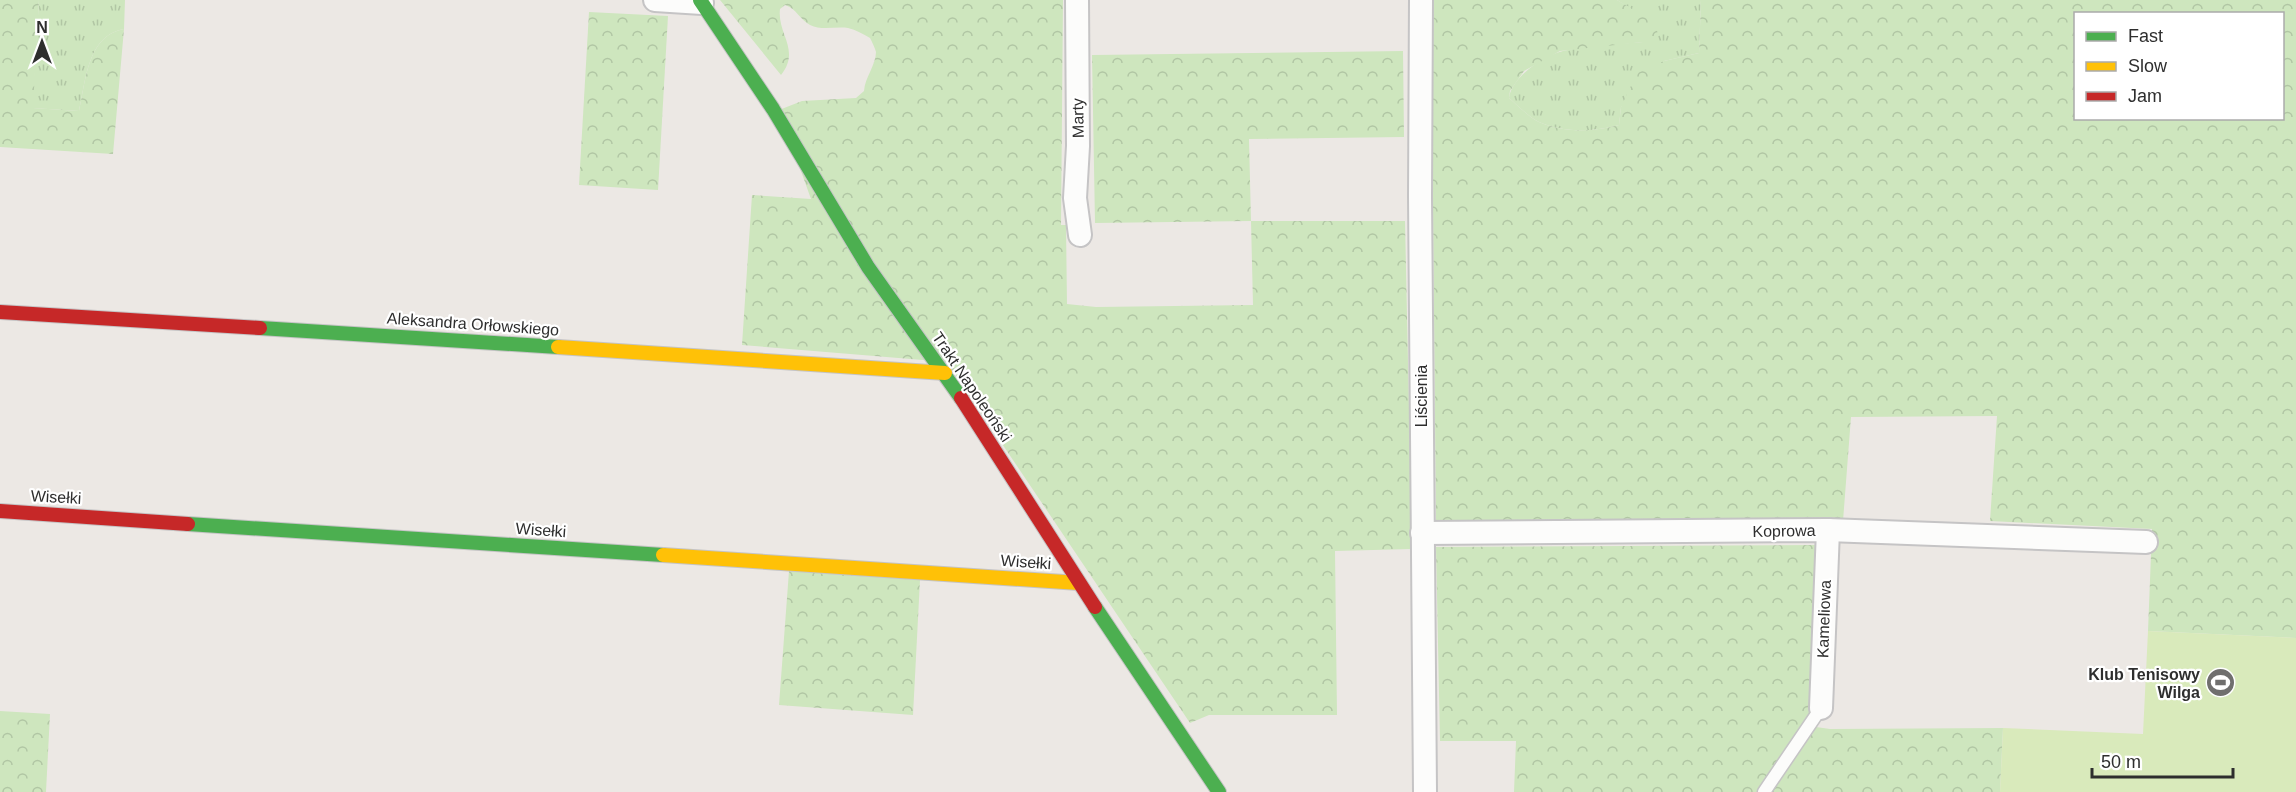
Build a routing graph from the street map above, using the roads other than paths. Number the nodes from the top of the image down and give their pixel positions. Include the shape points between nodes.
1 (655, 0) edge
2 (1077, 0) edge
3 (1420, 0) edge
4 (701, 1) edge
5 (1080, 235) dead end
6 (0, 312) edge
7 (945, 373) junction
8 (0, 511) edge
9 (1828, 530) junction
10 (1422, 533) junction
11 (2146, 543) dead end
12 (1079, 583) junction
13 (1821, 708) joint
14 (1219, 792) edge
15 (1425, 792) edge
16 (1764, 792) edge

1 - 4 street
2 - 5 street, Marty via 1075,198
3 - 10 street, Liścienia
4 - 7 street, Trakt Napoleoński via 773,109 868,267
6 - 7 street, Aleksandra Orłowskiego
7 - 12 street, Trakt Napoleoński
8 - 12 street, Wisełki
9 - 10 street, Koprowa
9 - 11 street, Koprowa
9 - 13 street, Kameliowa
10 - 15 street, Liścienia
12 - 14 street, Trakt Napoleoński
13 - 16 lane

